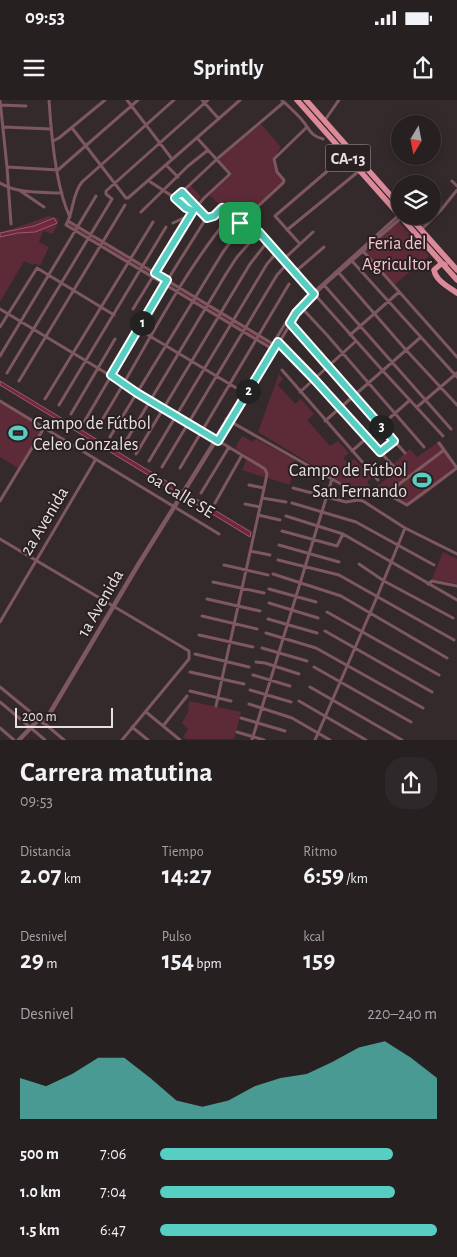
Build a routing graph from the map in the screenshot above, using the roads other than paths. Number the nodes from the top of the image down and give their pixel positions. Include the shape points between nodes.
1 (0, 100) edge
2 (49, 100) edge
3 (105, 100) edge
4 (127, 100) edge
5 (138, 100) edge
6 (174, 100) edge
7 (240, 100) edge
8 (297, 100) edge
9 (306, 100) edge
10 (315, 100) edge
11 (338, 100) edge
12 (205, 101) edge
13 (283, 101) edge
14 (0, 105) edge
15 (26, 106) dead end
16 (131, 106) junction
17 (311, 106) junction
18 (311, 115) junction
19 (0, 118) edge
20 (218, 119) junction
21 (324, 120) junction
22 (304, 122) junction
23 (146, 124) junction
24 (3, 127) junction
25 (72, 128) junction
26 (306, 128) junction
27 (51, 129) junction
28 (197, 138) junction
29 (323, 139) dead end
30 (2, 140) edge
31 (53, 141) junction
32 (159, 142) junction
33 (86, 145) junction
34 (208, 150) junction
35 (172, 159) junction
36 (217, 159) junction
37 (339, 161) dead end
38 (101, 166) junction
39 (166, 166) junction
40 (8, 168) junction
41 (58, 170) junction
42 (359, 170) junction
43 (178, 176) junction
44 (149, 181) junction
45 (452, 181) dead end
46 (114, 182) junction
47 (0, 184) edge
48 (8, 187) junction
49 (457, 188) edge
50 (18, 190) junction
51 (164, 190) junction
52 (182, 192) junction
53 (62, 193) junction
54 (96, 196) dead end
55 (391, 196) edge
56 (175, 198) junction
57 (124, 205) dead end
58 (391, 205) edge
59 (44, 207) dead end
60 (196, 207) junction
61 (193, 211) junction
62 (141, 212) dead end
63 (190, 215) junction
64 (230, 216) junction
65 (207, 218) junction
66 (68, 221) junction
67 (153, 222) dead end
68 (173, 223) dead end
69 (11, 224) dead end
70 (241, 224) junction
71 (391, 225) edge
72 (409, 225) edge
73 (417, 225) edge
74 (166, 227) dead end
75 (76, 228) junction
76 (287, 230) junction
77 (421, 230) junction
78 (259, 232) junction
79 (313, 232) dead end
80 (89, 236) junction
81 (268, 241) junction
82 (101, 244) junction
83 (300, 244) junction
84 (324, 247) dead end
85 (362, 250) junction
86 (278, 251) junction
87 (284, 259) junction
88 (129, 260) junction
89 (352, 261) junction
90 (442, 263) junction
91 (287, 264) junction
92 (141, 267) junction
93 (457, 270) edge
94 (295, 272) junction
95 (339, 273) junction
96 (49, 275) junction
97 (154, 275) junction
98 (457, 275) edge
99 (457, 280) edge
100 (166, 282) junction
101 (61, 283) junction
102 (289, 284) dead end
103 (324, 285) junction
104 (179, 290) junction
105 (74, 291) junction
106 (399, 292) junction
107 (313, 293) junction
108 (457, 293) edge
109 (194, 299) junction
110 (388, 301) junction
111 (101, 307) junction
112 (207, 307) junction
113 (301, 308) junction
114 (0, 309) edge
115 (133, 309) dead end
116 (8, 313) junction
117 (374, 313) junction
118 (114, 314) junction
119 (220, 314) junction
120 (21, 322) junction
121 (232, 322) junction
122 (290, 323) junction
123 (360, 326) junction
124 (0, 328) edge
125 (33, 328) junction
126 (138, 329) junction
127 (244, 329) junction
128 (350, 335) junction
129 (45, 336) junction
130 (151, 337) junction
131 (257, 337) junction
132 (421, 337) junction
133 (115, 339) dead end
134 (356, 341) junction
135 (166, 345) junction
136 (274, 346) junction
137 (406, 350) junction
138 (180, 353) junction
139 (342, 353) junction
140 (73, 354) junction
141 (0, 356) edge
142 (457, 357) edge
143 (87, 360) junction
144 (192, 361) junction
145 (392, 363) junction
146 (328, 366) junction
147 (99, 368) junction
148 (204, 369) junction
149 (282, 370) dead end
150 (382, 371) junction
151 (7, 373) dead end
152 (111, 375) junction
153 (456, 375) edge
154 (217, 376) junction
155 (314, 379) junction
156 (19, 381) dead end
157 (125, 384) junction
158 (230, 384) junction
159 (368, 384) junction
160 (442, 387) junction
161 (244, 392) junction
162 (300, 392) junction
163 (137, 393) junction
164 (354, 396) junction
165 (45, 399) dead end
166 (410, 400) junction
167 (424, 400) junction
168 (0, 401) edge
169 (151, 401) junction
170 (59, 405) dead end
171 (457, 405) edge
172 (417, 407) junction
173 (164, 408) junction
174 (341, 408) junction
175 (394, 413) junction
176 (71, 414) dead end
177 (176, 416) junction
178 (228, 421) junction
179 (326, 421) junction
180 (84, 422) dead end
181 (188, 423) junction
182 (380, 426) junction
183 (44, 428) junction
184 (97, 428) dead end
185 (451, 429) dead end
186 (201, 431) junction
187 (443, 436) dead end
188 (110, 437) dead end
189 (366, 438) junction
190 (215, 441) junction
191 (394, 441) junction
192 (439, 443) dead end
193 (123, 446) dead end
194 (229, 447) junction
195 (424, 447) dead end
196 (444, 450) junction
197 (352, 451) junction
198 (380, 452) junction
199 (405, 453) dead end
200 (136, 454) dead end
201 (242, 455) junction
202 (96, 459) junction
203 (149, 461) dead end
204 (162, 467) dead end
205 (180, 468) dead end
206 (395, 468) dead end
207 (457, 468) edge
208 (332, 479) junction
209 (378, 480) dead end
210 (249, 485) dead end
211 (264, 488) junction
212 (293, 488) dead end
213 (348, 488) dead end
214 (376, 488) dead end
215 (201, 493) dead end
216 (386, 494) junction
217 (326, 497) junction
218 (262, 498) junction
219 (0, 501) edge
220 (286, 502) dead end
221 (215, 503) dead end
222 (292, 503) dead end
223 (245, 504) dead end
224 (174, 507) junction
225 (260, 507) junction
226 (321, 511) junction
227 (258, 515) junction
228 (286, 516) dead end
229 (280, 520) dead end
230 (317, 526) junction
231 (405, 528) junction
232 (282, 531) dead end
233 (219, 534) dead end
234 (343, 534) junction
235 (0, 539) edge
236 (313, 539) junction
237 (279, 544) dead end
238 (398, 545) junction
239 (250, 551) junction
240 (309, 553) junction
241 (457, 554) edge
242 (270, 555) dead end
243 (278, 560) dead end
244 (36, 561) junction
245 (339, 562) dead end
246 (392, 563) junction
247 (360, 564) dead end
248 (224, 565) dead end
249 (434, 565) dead end
250 (304, 567) junction
251 (246, 570) junction
252 (272, 574) dead end
253 (268, 575) dead end
254 (384, 581) junction
255 (213, 582) dead end
256 (300, 582) junction
257 (428, 584) junction
258 (457, 586) edge
259 (242, 588) junction
260 (269, 589) dead end
261 (264, 593) dead end
262 (296, 596) junction
263 (377, 597) junction
264 (207, 600) dead end
265 (457, 600) edge
266 (316, 602) dead end
267 (270, 603) dead end
268 (238, 606) junction
269 (113, 608) junction
270 (292, 610) junction
271 (260, 611) dead end
272 (327, 612) dead end
273 (370, 614) junction
274 (202, 616) dead end
275 (318, 618) dead end
276 (453, 618) dead end
277 (268, 619) dead end
278 (0, 622) edge
279 (234, 624) junction
280 (288, 624) junction
281 (257, 630) dead end
282 (363, 631) junction
283 (325, 632) dead end
284 (266, 633) dead end
285 (316, 634) dead end
286 (199, 635) dead end
287 (283, 638) junction
288 (454, 640) dead end
289 (230, 642) junction
290 (253, 647) dead end
291 (262, 648) dead end
292 (355, 648) junction
293 (278, 653) junction
294 (195, 654) dead end
295 (447, 658) dead end
296 (307, 660) dead end
297 (226, 661) junction
298 (256, 662) dead end
299 (348, 665) junction
300 (250, 666) dead end
301 (274, 666) junction
302 (314, 667) dead end
303 (190, 672) dead end
304 (299, 674) dead end
305 (253, 675) dead end
306 (439, 676) dead end
307 (222, 680) junction
308 (270, 680) junction
309 (340, 683) junction
310 (244, 684) dead end
311 (290, 686) dead end
312 (0, 687) edge
313 (310, 687) dead end
314 (250, 690) dead end
315 (190, 691) dead end
316 (432, 692) dead end
317 (266, 694) junction
318 (187, 696) dead end
319 (218, 698) junction
320 (231, 700) dead end
321 (333, 700) junction
322 (0, 702) edge
323 (291, 702) dead end
324 (299, 702) dead end
325 (249, 704) dead end
326 (216, 706) dead end
327 (261, 708) junction
328 (423, 708) dead end
329 (146, 712) junction
330 (326, 716) junction
331 (241, 718) dead end
332 (39, 719) junction
333 (257, 722) junction
334 (411, 722) dead end
335 (44, 723) junction
336 (163, 726) junction
337 (30, 727) junction
338 (132, 727) junction
339 (0, 728) edge
340 (285, 731) dead end
341 (237, 732) dead end
342 (318, 733) junction
343 (252, 738) edge
344 (14, 740) edge
345 (19, 740) edge
346 (45, 740) edge
347 (64, 740) edge
348 (122, 740) edge
349 (148, 740) edge
350 (180, 740) edge
351 (264, 740) edge
352 (316, 740) edge
353 (330, 740) edge
354 (366, 740) edge
355 (402, 740) edge

1 - 14 street
2 - 27 street
3 - 25 street
4 - 16 street
5 - 16 street
6 - 23 street
7 - 20 street
8 - 18 highway, CA-13
9 - 17 highway, CA-13
10 - 17 street
11 - 21 street
12 - 20 street
12 - 32 street
13 - 22 street
13 - 36 street
14 - 15 street
14 - 19 street
16 - 23 street
16 - 33 street
17 - 21 highway, CA-13
18 - 22 street
18 - 42 highway, CA-13
19 - 24 street
20 - 28 street
21 - 55 highway, CA-13
22 - 26 street
23 - 32 street
23 - 38 street
24 - 27 street
24 - 30 street
25 - 31 street
25 - 33 street
26 - 29 street
26 - 70 street via 274,159 283,183
27 - 31 street
28 - 34 street
28 - 35 street
30 - 40 street
31 - 41 street
32 - 35 street
32 - 46 street
33 - 38 street
33 - 41 street
34 - 36 street
34 - 43 street
35 - 39 street
36 - 52 street
36 - 60 street via 230,174
37 - 76 street via 275,216
38 - 46 street
38 - 66 street via 78,188
39 - 43 street
39 - 44 street
40 - 41 street
40 - 48 street
41 - 53 street
42 - 58 highway, CA-13
42 - 76 street
43 - 51 street
44 - 46 street via 128,198
44 - 51 street
45 - 49 street
46 - 80 street via 105,192 112,199
47 - 48 street
48 - 50 street
48 - 69 street
49 - 77 street
50 - 53 street
50 - 59 street
51 - 56 street
51 - 62 street
52 - 56 street
52 - 60 street
53 - 66 street
54 - 75 street
56 - 61 street
57 - 82 street
60 - 61 street
60 - 65 street
61 - 63 street
63 - 68 street
63 - 97 street
64 - 65 street via 222,208
64 - 70 street
64 - 104 street
65 - 100 street
66 - 75 street
67 - 88 street
70 - 78 street
70 - 109 street
71 - 85 street
72 - 90 highway, CA-13
73 - 77 highway
74 - 92 street
75 - 80 street
75 - 96 street
76 - 83 street
77 - 93 highway
78 - 81 street
78 - 112 street via 238,257
79 - 83 street
80 - 82 street
80 - 101 street
81 - 86 street
81 - 119 street
82 - 88 street
82 - 105 street
83 - 87 street
84 - 94 street
85 - 89 street
85 - 106 street
85 - 107 street
86 - 87 street
86 - 121 street
87 - 91 street
88 - 92 street
88 - 111 street
89 - 95 street
89 - 110 street
90 - 98 highway
90 - 99 highway, CA-13
90 - 108 highway via 434,270 435,275
91 - 94 street
91 - 127 street
92 - 97 street
92 - 118 street
94 - 107 street
95 - 103 street
95 - 117 street
96 - 101 street
96 - 116 street via 36,268
96 - 120 street
97 - 100 street
97 - 115 street
100 - 104 street
100 - 126 street
101 - 105 street
101 - 125 street
102 - 131 street
103 - 107 street
103 - 123 street
104 - 109 street
104 - 130 street
105 - 111 street
105 - 129 street
106 - 110 street
106 - 142 street
107 - 113 street
107 - 128 street
107 - 136 street via 293,310
109 - 112 street
109 - 135 street
110 - 117 street
110 - 132 street
111 - 118 street
111 - 140 street
112 - 119 street
112 - 138 street
113 - 122 street
113 - 139 street
114 - 116 street
116 - 120 street
116 - 124 street
117 - 123 street
117 - 137 street
118 - 143 street
119 - 121 street
119 - 144 street
120 - 125 street
120 - 141 street
121 - 127 street
121 - 148 street
122 - 136 street
122 - 146 street
123 - 128 street
123 - 145 street
125 - 129 street
125 - 151 street
126 - 130 street
126 - 152 street
127 - 131 street
127 - 154 street
128 - 134 street
129 - 140 street
129 - 156 street
130 - 135 street
130 - 157 street
131 - 136 street
131 - 158 street
132 - 137 street
132 - 153 street
133 - 147 street
134 - 139 street
134 - 150 street
135 - 138 street
135 - 163 street
136 - 155 street
136 - 161 street
136 - 178 street
137 - 145 street
137 - 160 street
138 - 144 street
138 - 169 street
139 - 146 street
139 - 159 street
140 - 143 street
140 - 165 street
143 - 147 street
143 - 170 street
144 - 148 street
144 - 173 street
145 - 150 street
145 - 167 street
146 - 155 street
146 - 164 street
147 - 152 street
147 - 176 street
148 - 154 street
148 - 177 street
149 - 162 street
150 - 159 street
150 - 166 street
152 - 157 street
152 - 180 street
153 - 160 street
154 - 158 street
154 - 181 street
155 - 162 street
155 - 174 street
157 - 163 street
157 - 184 street
158 - 161 street
158 - 186 street
159 - 164 street
159 - 175 street
160 - 167 street
160 - 171 street
161 - 178 street
162 - 179 street
163 - 169 street
163 - 188 street
164 - 174 street
164 - 182 street
166 - 172 street
166 - 175 street
167 - 172 street
167 - 185 street
168 - 183 street, 6a Calle SE
169 - 173 street
169 - 193 street
172 - 187 street
173 - 177 street
173 - 200 street
174 - 179 street
174 - 189 street
175 - 182 street
175 - 195 street
177 - 181 street
177 - 203 street
178 - 190 street
178 - 208 street
179 - 197 street
181 - 186 street
181 - 204 street
182 - 189 street
182 - 191 street
183 - 202 street, 6a Calle SE
183 - 219 street
186 - 190 street
186 - 205 street
189 - 197 street
189 - 198 street
190 - 194 street
190 - 224 street, 1a Avenida
191 - 198 street
191 - 199 street
192 - 196 street
194 - 201 street
194 - 215 street
196 - 207 street
196 - 216 street
197 - 209 street
198 - 206 street
201 - 211 street via 265,469
201 - 221 street
202 - 224 street, 6a Calle SE
202 - 244 street, 2a Avenida
207 - 216 street via 407,505
208 - 213 street
208 - 217 street
210 - 211 street
211 - 218 street
212 - 217 street
214 - 216 street
217 - 226 street
217 - 231 street via 346,502 358,500
218 - 220 street
218 - 225 street
222 - 226 street
223 - 225 street
224 - 233 street, 6a Calle SE
224 - 269 street, 1a Avenida
225 - 227 street
226 - 230 street
226 - 238 street via 356,522
227 - 229 street
227 - 239 street
228 - 230 street
230 - 234 street
230 - 236 street
231 - 238 street
231 - 241 street
232 - 236 street
234 - 236 street via 337,546
234 - 246 street
235 - 244 street
236 - 240 street
237 - 240 street
238 - 246 street
238 - 249 street
239 - 242 street
239 - 251 street
240 - 245 street
240 - 250 street
243 - 250 street
244 - 269 street
244 - 278 street, 2a Avenida
246 - 254 street
246 - 257 street
247 - 254 street
248 - 251 street
250 - 256 street
250 - 263 street via 339,575
251 - 253 street
251 - 259 street
252 - 256 street
254 - 263 street
254 - 276 street
255 - 259 street
256 - 262 street
256 - 273 street via 341,596
257 - 258 street via 432,581
257 - 265 street
259 - 261 street
259 - 268 street
260 - 262 street
262 - 266 street
262 - 270 street
263 - 273 street
263 - 288 street
264 - 268 street
267 - 270 street
268 - 271 street
268 - 279 street
269 - 329 street via 189,651 190,659
269 - 335 street, 1a Avenida
270 - 275 street
270 - 280 street
272 - 282 street
273 - 282 street
273 - 295 street
274 - 279 street
277 - 280 street
279 - 281 street
279 - 289 street
280 - 285 street
280 - 287 street
282 - 292 street
282 - 306 street
283 - 292 street
284 - 287 street
286 - 289 street
287 - 293 street
287 - 299 street via 316,648
289 - 290 street
289 - 297 street
291 - 293 street
292 - 299 street
292 - 316 street
293 - 296 street
293 - 301 street
294 - 297 street
297 - 300 street
297 - 307 street
298 - 301 street
299 - 309 street
299 - 328 street
301 - 304 street
301 - 308 street
302 - 309 street
303 - 307 street
305 - 308 street
307 - 310 street
307 - 319 street
308 - 311 street
308 - 317 street
309 - 321 street
309 - 334 street
312 - 332 street
313 - 321 street
314 - 317 street
315 - 319 street
317 - 323 street
317 - 327 street
318 - 336 street
319 - 320 street
319 - 326 street
321 - 330 street
321 - 355 street
322 - 337 street
324 - 330 street
325 - 327 street
327 - 333 street
327 - 342 street via 292,718
329 - 336 street
329 - 338 street
330 - 342 street
330 - 354 street
331 - 333 street
332 - 335 street
332 - 337 street
333 - 340 street
333 - 343 street
335 - 347 street
336 - 350 street
337 - 345 street
337 - 346 street
338 - 348 street
338 - 349 street
339 - 344 street
341 - 343 street
342 - 352 street
342 - 353 street
343 - 351 street

